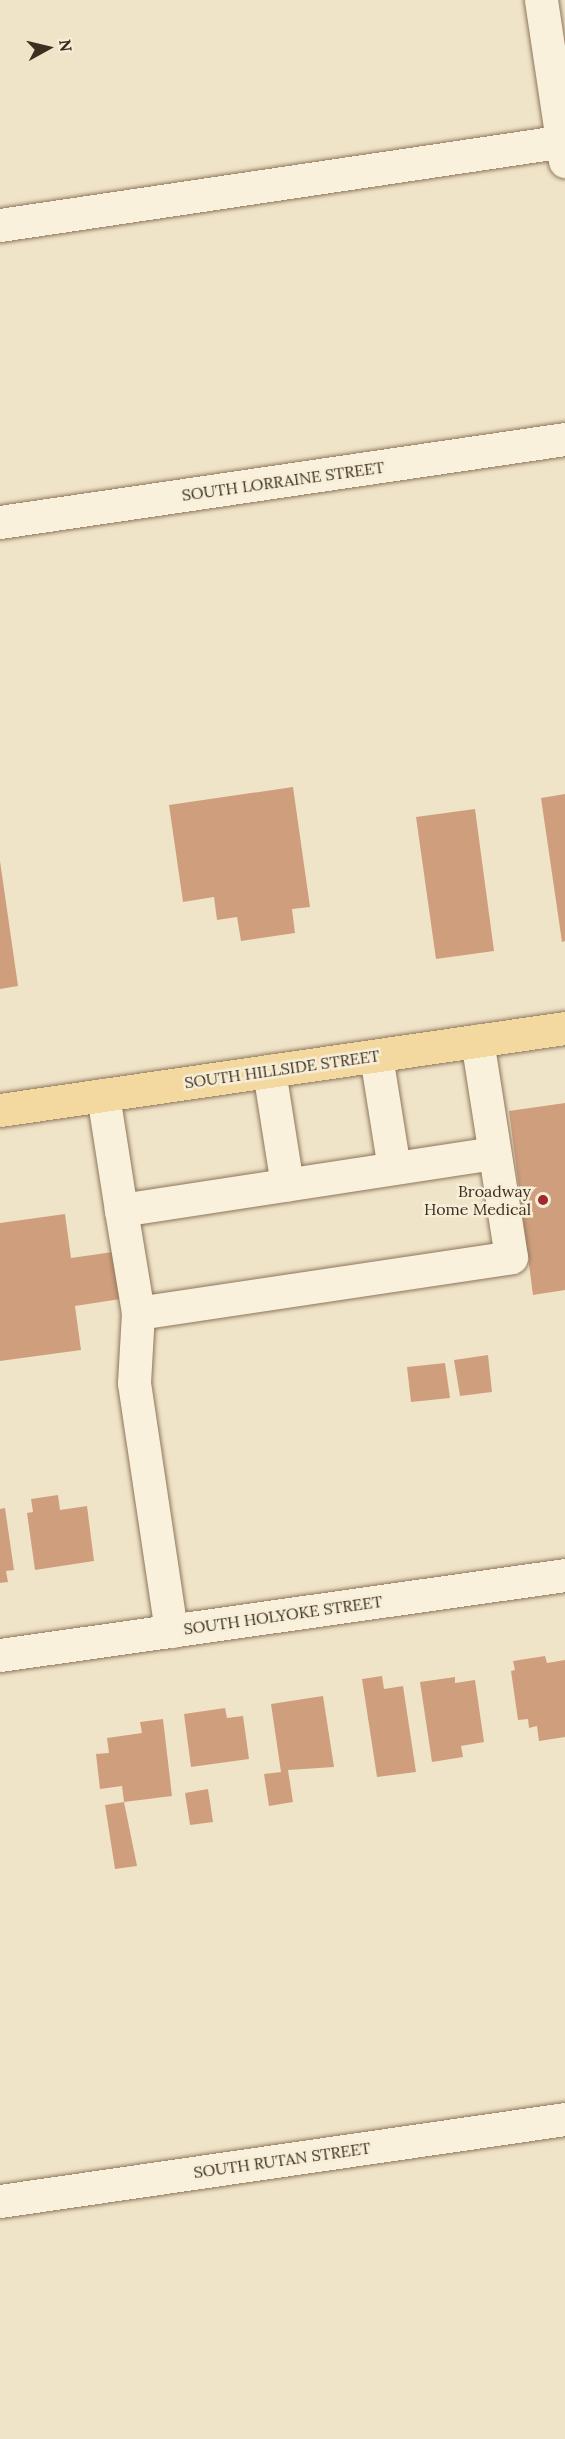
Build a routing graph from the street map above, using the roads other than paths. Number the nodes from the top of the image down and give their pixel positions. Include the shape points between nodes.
1 (541, 0) edge
2 (564, 149) edge
3 (0, 225) edge
4 (565, 439) edge
5 (0, 522) edge
6 (565, 1028) edge
7 (477, 1041) junction
8 (376, 1056) junction
9 (269, 1071) junction
10 (103, 1095) junction
11 (0, 1110) edge
12 (494, 1153) junction
13 (394, 1168) junction
14 (287, 1185) junction
15 (121, 1210) junction
16 (138, 1313) junction
17 (565, 1575) edge
18 (171, 1631) junction
19 (0, 1655) edge
20 (565, 2119) edge
21 (0, 2201) edge

1 - 2 street
2 - 3 street
4 - 5 street, SOUTH LORRAINE STREET
6 - 7 main road, SOUTH HILLSIDE STREET
7 - 8 main road, SOUTH HILLSIDE STREET
7 - 12 street
8 - 9 main road, SOUTH HILLSIDE STREET
8 - 13 street
9 - 10 main road, SOUTH HILLSIDE STREET
9 - 14 street
10 - 11 main road, SOUTH HILLSIDE STREET
10 - 15 street
12 - 13 street
12 - 16 street via 511,1257
13 - 14 street
14 - 15 street
15 - 16 street
16 - 18 street via 134,1383
17 - 18 street, SOUTH HOLYOKE STREET
18 - 19 street, SOUTH HOLYOKE STREET
20 - 21 street, SOUTH RUTAN STREET

